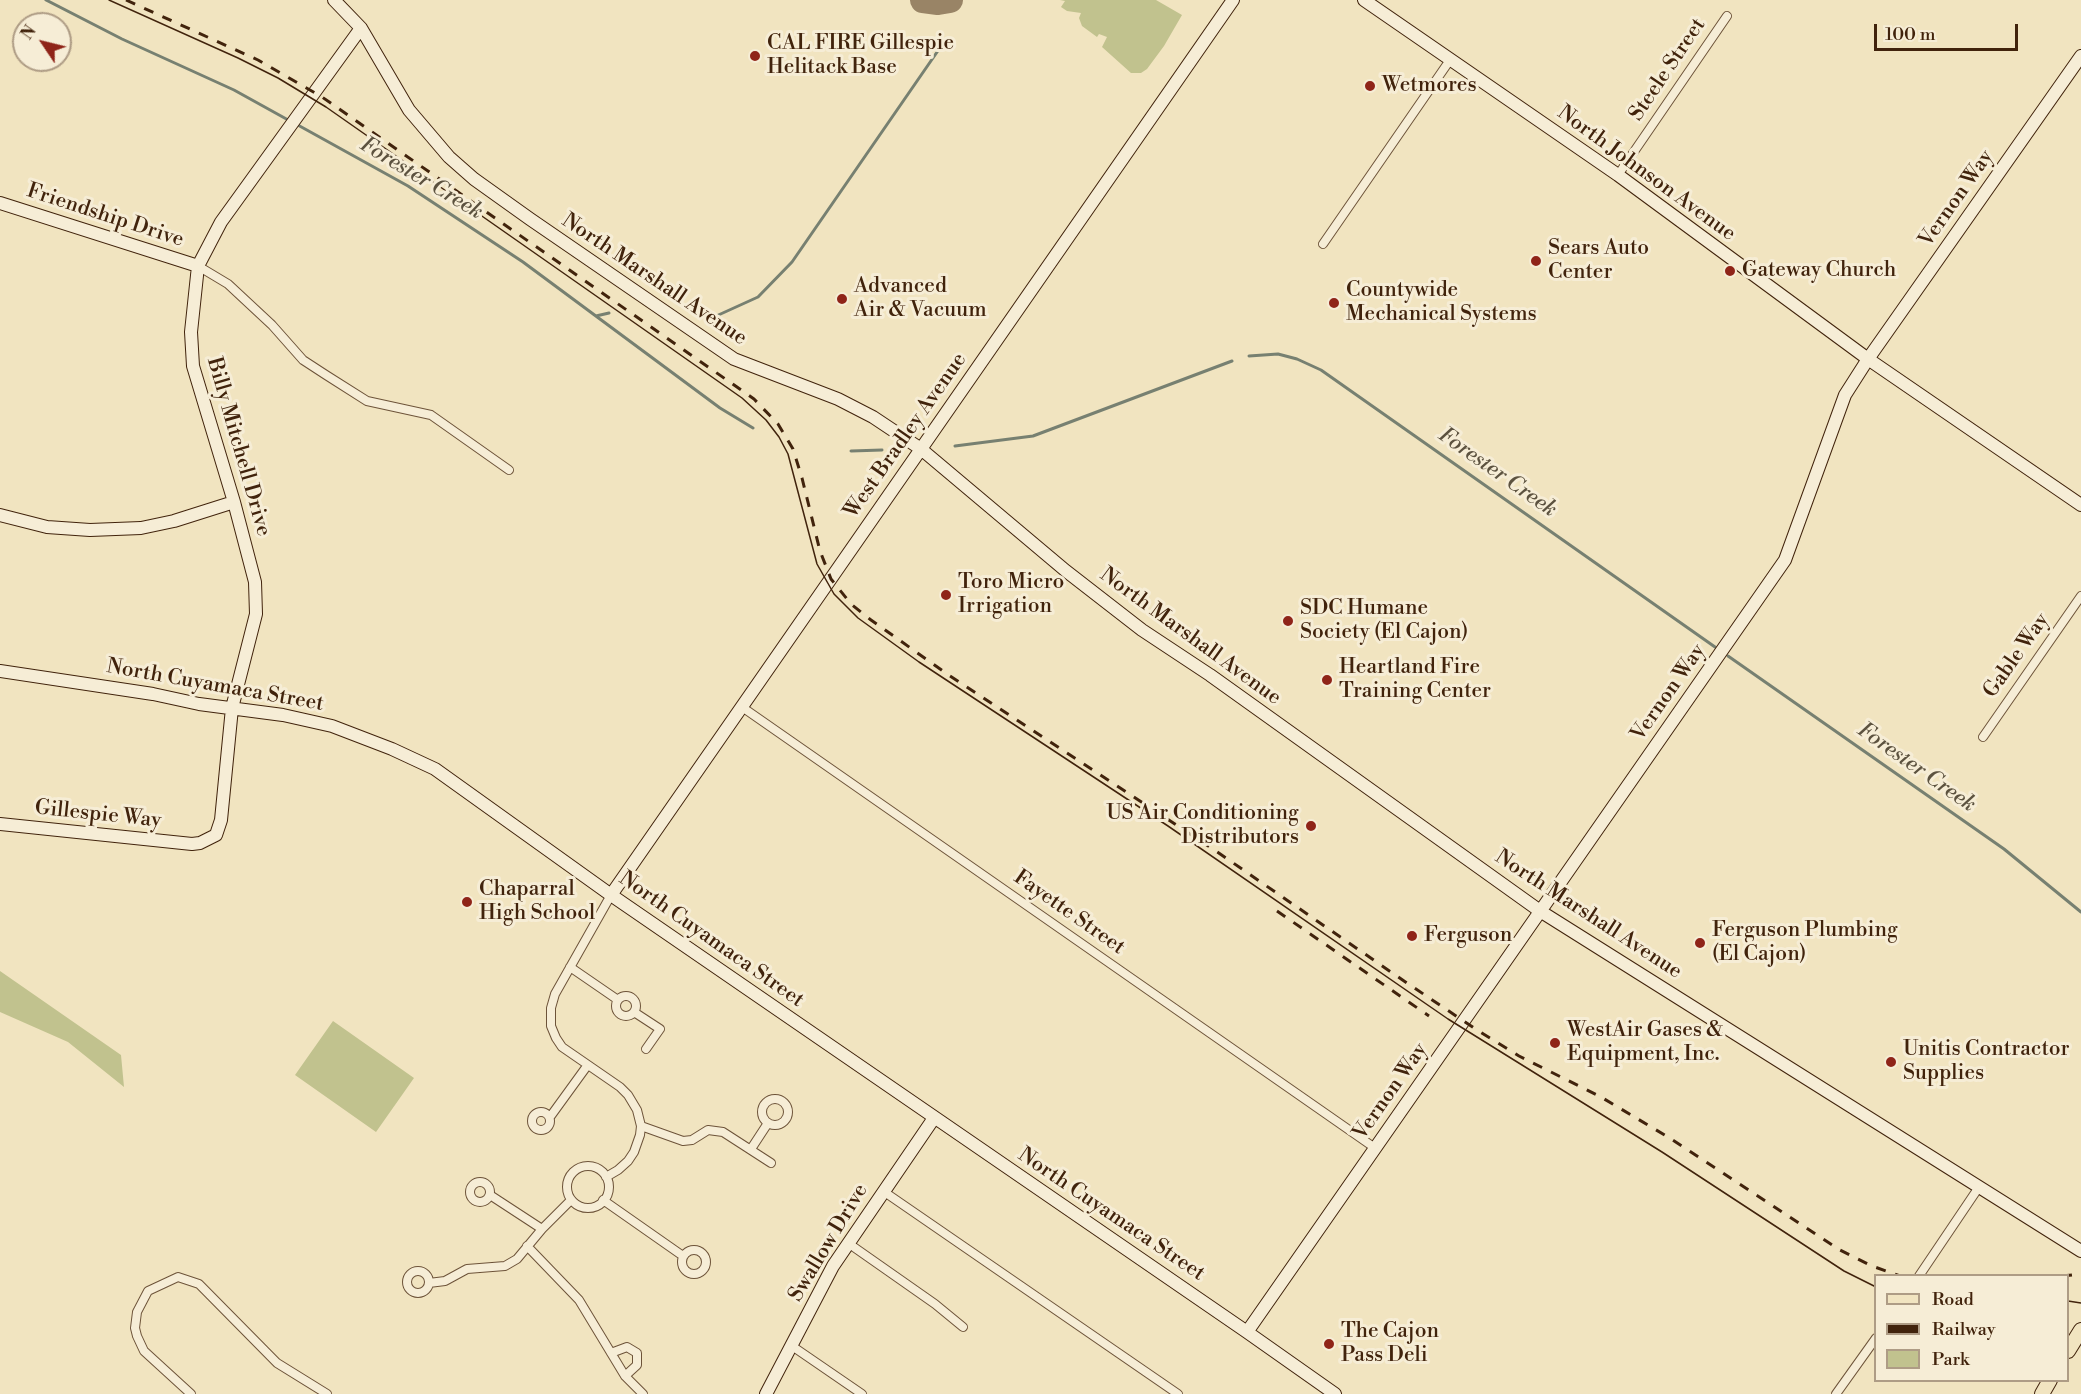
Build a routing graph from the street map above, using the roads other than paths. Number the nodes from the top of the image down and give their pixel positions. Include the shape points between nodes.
1 (333, 0) edge
2 (1233, 0) edge
3 (1365, 0) edge
4 (1727, 16) dead end
5 (361, 28) junction
6 (2081, 56) edge
7 (1450, 60) junction
8 (1618, 175) junction
9 (0, 203) edge
10 (1323, 244) dead end
11 (198, 266) junction
12 (1868, 359) junction
13 (921, 449) junction
14 (509, 470) dead end
15 (234, 502) junction
16 (2081, 505) edge
17 (0, 515) edge
18 (2081, 596) edge
19 (0, 671) edge
20 (742, 707) junction
21 (232, 708) junction
22 (1983, 737) dead end
23 (0, 824) edge
24 (192, 844) joint
25 (611, 895) junction
26 (1540, 911) junction
27 (570, 967) junction
28 (618, 1000) junction
29 (634, 1012) junction
30 (646, 1048) dead end
31 (586, 1066) junction
32 (550, 1117) dead end
33 (934, 1118) junction
34 (768, 1123) dead end
35 (640, 1126) junction
36 (1375, 1148) junction
37 (751, 1149) junction
38 (771, 1163) dead end
39 (606, 1177) junction
40 (1979, 1187) junction
41 (883, 1191) junction
42 (490, 1195) dead end
43 (571, 1200) junction
44 (603, 1200) junction
45 (542, 1229) junction
46 (848, 1243) junction
47 (527, 1246) junction
48 (2081, 1251) edge
49 (683, 1256) dead end
50 (1920, 1274) edge
51 (429, 1283) dead end
52 (963, 1327) dead end
53 (2081, 1330) edge
54 (1247, 1332) junction
55 (1874, 1339) edge
56 (792, 1346) junction
57 (2069, 1348) edge
58 (611, 1353) junction
59 (625, 1376) junction
60 (191, 1394) edge
61 (327, 1394) edge
62 (643, 1394) edge
63 (766, 1394) edge
64 (862, 1394) edge
65 (1178, 1394) edge
66 (1335, 1394) edge
67 (1836, 1394) edge

1 - 5 main road, North Marshall Avenue
2 - 13 main road, West Bradley Avenue
3 - 7 main road, North Johnson Avenue
4 - 8 street, Steele Street
5 - 11 main road, Billy Mitchell Drive via 220,222
5 - 13 main road, North Marshall Avenue via 409,111 474,179 734,360 838,399
6 - 12 main road, Vernon Way
7 - 8 main road, North Johnson Avenue
7 - 10 street
8 - 12 main road, North Johnson Avenue
9 - 11 main road, Friendship Drive
11 - 14 street via 228,284 303,360 368,401 430,415
11 - 15 main road, Billy Mitchell Drive via 192,357
12 - 16 main road, North Johnson Avenue
12 - 26 main road, Vernon Way via 1845,395 1785,560
13 - 20 main road, West Bradley Avenue
13 - 26 main road, North Marshall Avenue via 1142,630
15 - 17 main road via 141,528 90,530 47,526
15 - 21 main road, Billy Mitchell Drive via 255,582 256,614
18 - 22 street, Gable Way
19 - 21 main road, North Cuyamaca Street
20 - 25 main road, West Bradley Avenue
20 - 36 street, Fayette Street
21 - 24 main road, Billy Mitchell Drive via 221,820 216,835
21 - 25 main road, North Cuyamaca Street via 332,726 435,769
23 - 24 main road, Gillespie Way
25 - 27 street
25 - 33 main road, North Cuyamaca Street
26 - 36 main road, Vernon Way
26 - 40 main road, North Marshall Avenue
27 - 28 street
27 - 31 street via 555,994 551,1026 562,1047
28 - 29 street via 620,1014
28 - 29 street via 632,998
29 - 30 street via 660,1029
31 - 32 street
31 - 35 street via 628,1095
33 - 41 main road, Swallow Drive
33 - 54 main road, North Cuyamaca Street
34 - 37 street
35 - 37 street via 682,1141 708,1130 723,1132
35 - 39 street via 628,1161
36 - 54 main road, Vernon Way
37 - 38 street
39 - 43 street via 589,1166 576,1170 568,1181
39 - 44 street via 608,1188
40 - 48 main road, North Marshall Avenue
40 - 50 street
41 - 46 main road, Swallow Drive
41 - 65 street
42 - 45 street
43 - 44 street via 588,1208
43 - 45 street
44 - 49 street
45 - 47 street
46 - 52 street
46 - 56 main road, Swallow Drive
47 - 51 street via 505,1266 467,1269 445,1281
47 - 58 street via 579,1300
53 - 57 main road
54 - 66 main road, North Cuyamaca Street
55 - 67 street
56 - 63 main road, Swallow Drive
56 - 64 street
58 - 59 street
58 - 59 street via 627,1347 637,1353 637,1365
59 - 62 street
60 - 61 street via 144,1351 135,1319 148,1292 178,1277 199,1284 277,1363

